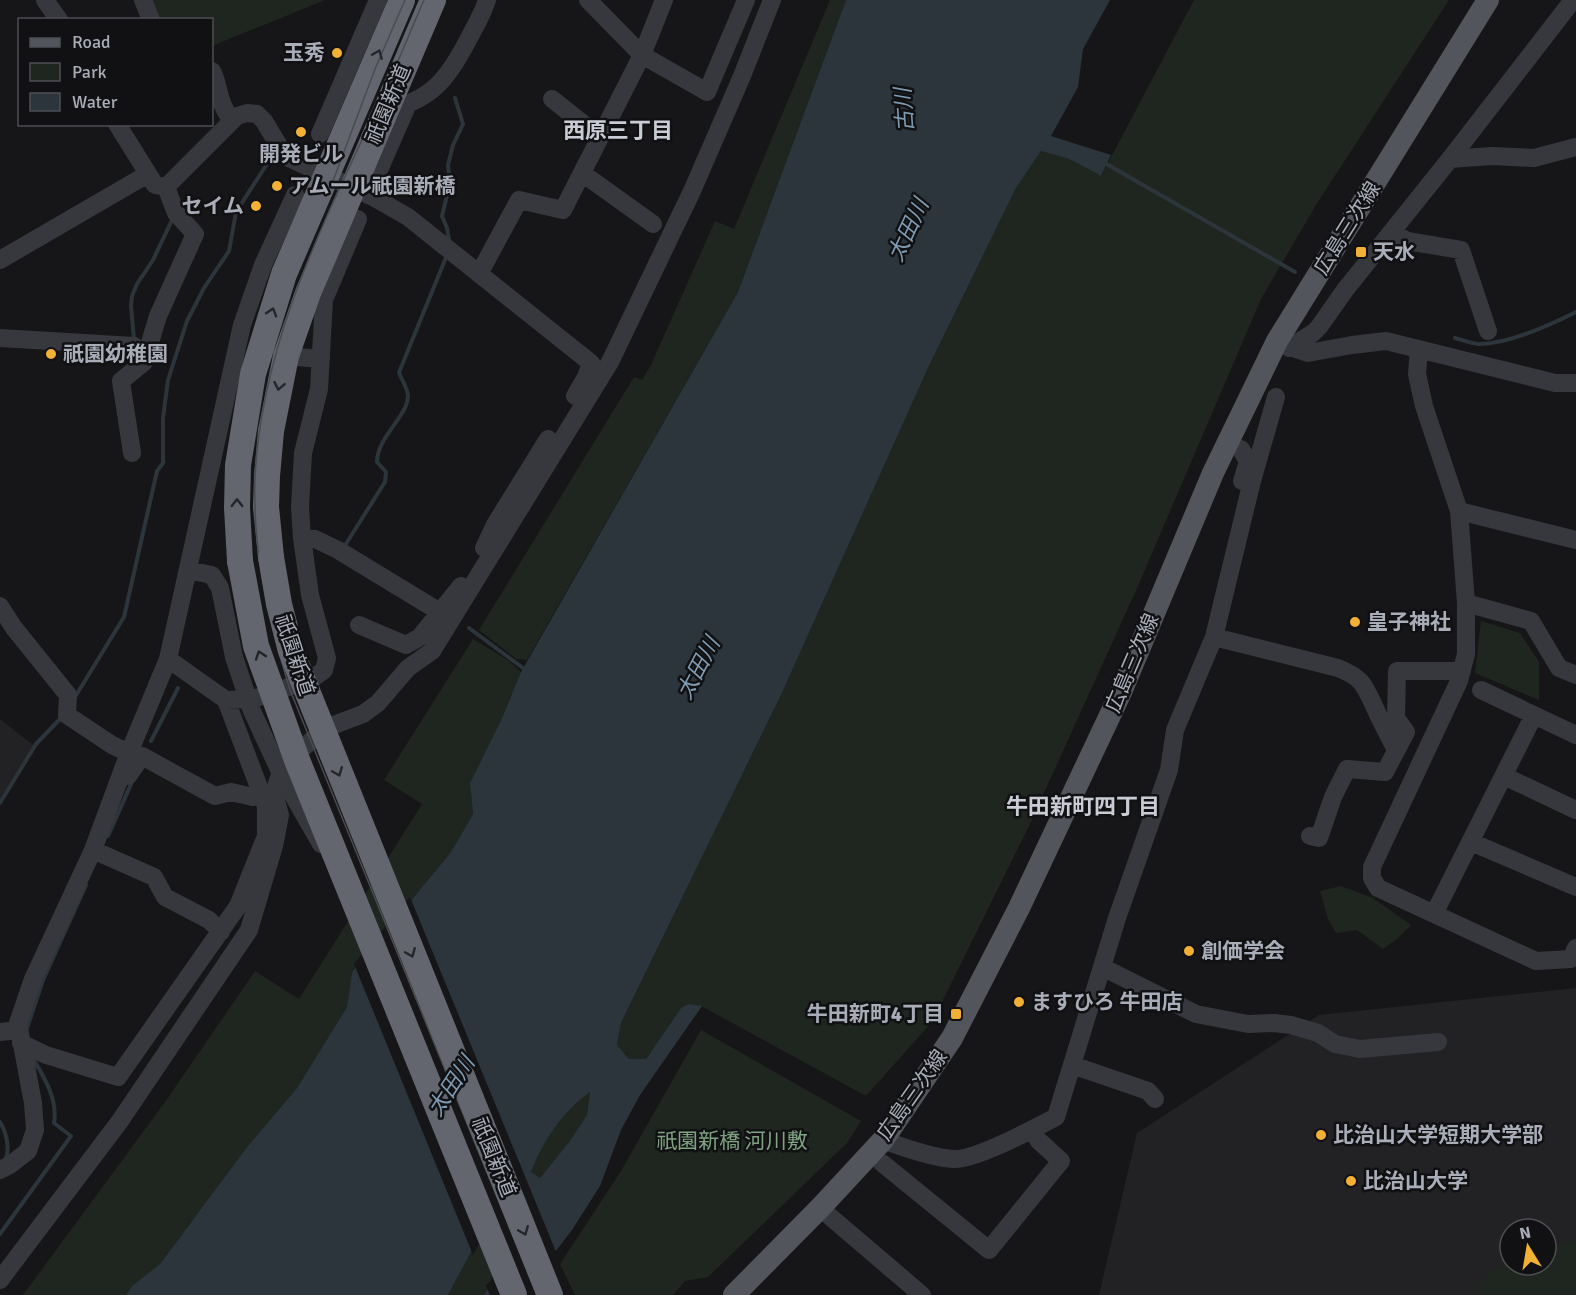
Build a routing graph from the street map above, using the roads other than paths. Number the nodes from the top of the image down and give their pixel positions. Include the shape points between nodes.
1 (45, 0) edge
2 (143, 0) edge
3 (378, 0) edge
4 (402, 0) edge
5 (433, 0) edge
6 (488, 0) edge
7 (588, 0) edge
8 (664, 0) edge
9 (746, 0) edge
10 (772, 0) edge
11 (1488, 0) edge
12 (1505, 0) edge
13 (1573, 0) edge
14 (58, 18) edge
15 (150, 18) edge
16 (642, 55) junction
17 (348, 70) junction
18 (213, 75) edge
19 (552, 99) dead end
20 (359, 100) junction
21 (396, 109) junction
22 (232, 120) junction
23 (118, 126) edge
24 (320, 134) dead end
25 (600, 137) junction
26 (1576, 147) edge
27 (1450, 159) junction
28 (380, 168) dead end
29 (582, 173) junction
30 (148, 174) junction
31 (326, 176) junction
32 (352, 187) junction
33 (166, 188) junction
34 (295, 195) dead end
35 (358, 219) dead end
36 (653, 224) dead end
37 (1392, 232) junction
38 (0, 260) edge
39 (284, 274) junction
40 (479, 274) junction
41 (253, 293) junction
42 (1488, 331) dead end
43 (0, 339) edge
44 (1283, 344) junction
45 (1419, 349) junction
46 (139, 353) junction
47 (286, 356) junction
48 (321, 359) junction
49 (1576, 383) edge
50 (1276, 397) dead end
51 (1241, 449) junction
52 (132, 453) dead end
53 (1459, 511) junction
54 (302, 538) junction
55 (1576, 540) edge
56 (1236, 544) junction
57 (188, 570) junction
58 (1466, 603) junction
59 (0, 606) edge
60 (440, 612) junction
61 (359, 625) dead end
62 (1214, 637) junction
63 (168, 658) junction
64 (1462, 671) junction
65 (1576, 675) edge
66 (1481, 690) dead end
67 (226, 700) junction
68 (1534, 716) junction
69 (1576, 735) edge
70 (1396, 750) junction
71 (129, 753) junction
72 (1504, 776) junction
73 (118, 782) junction
74 (262, 795) junction
75 (1576, 810) edge
76 (1310, 836) dead end
77 (1471, 842) junction
78 (93, 850) junction
79 (342, 872) junction
80 (1576, 887) edge
81 (357, 909) junction
82 (1434, 915) junction
83 (221, 932) junction
84 (1576, 948) edge
85 (1102, 967) junction
86 (13, 1035) edge
87 (1438, 1042) dead end
88 (1072, 1065) junction
89 (1155, 1099) dead end
90 (1038, 1140) dead end
91 (890, 1142) junction
92 (882, 1163) junction
93 (0, 1170) edge
94 (826, 1214) junction
95 (0, 1280) edge
96 (503, 1295) edge
97 (514, 1295) edge
98 (550, 1295) edge
99 (734, 1295) edge
100 (753, 1295) edge
101 (922, 1295) edge

1 - 14 street
2 - 15 street
3 - 17 street
20 -> 4 highway, 祇園新道
5 - 21 highway, 祇園新道
6 - 21 street via 445,79 430,92
7 - 16 street
8 - 16 street
9 - 16 street via 706,92
10 - 95 street via 692,191 610,362 432,651 408,668 378,703 363,714 326,728 283,765 274,794 280,815 274,846 249,930 120,1121
11 - 44 main road, 広島三次線
12 - 44 main road, 広島三次線
13 - 27 street
16 - 25 street
17 - 20 street
17 - 24 street
18 - 22 street via 221,103
19 - 25 street
20 - 31 highway, 祇園新道
21 - 28 street
21 - 32 highway, 祇園新道
22 - 31 street via 242,114 257,114 285,155
22 - 33 street
23 - 30 street
25 - 29 street
26 - 27 street via 1534,158
27 - 37 street
29 - 36 street
29 - 40 street via 563,210 519,200
30 - 33 street via 154,185
30 - 38 street
31 - 32 street
31 - 39 highway, 祇園新道
32 - 40 street via 408,218
32 - 47 highway, 祇園新道
33 - 46 street via 176,213 195,234 162,306 148,349
34 - 41 street
35 - 48 street via 324,300
37 - 42 street via 1407,242 1461,249
37 - 44 street via 1319,327
39 - 41 street via 266,279
79 -> 39 highway, 祇園新道, bridge via 256,646 240,561 238,465 245,416 253,374
40 - 60 street via 591,363 496,523 474,570
41 - 57 street via 239,336
43 - 46 street via 134,346
44 - 45 street via 1308,352 1386,341
44 - 51 main road, 広島三次線
44 - 91 main road, 広島三次線 via 1213,473 1121,692 1019,908 952,1038
45 - 49 street via 1555,383
45 - 53 street via 1417,374 1424,406
46 - 52 street via 144,362 122,381
47 - 48 street
47 -> 98 highway, 祇園新道, bridge via 271,430 266,507 279,604 291,651
48 - 54 street via 319,389 303,453
50 - 56 street
51 - 56 street via 1248,462 1230,535
51 - 91 main road, 広島三次線 via 1135,698 1033,913 962,1047
53 - 55 street
53 - 58 street
54 - 60 street via 315,539 338,550
54 - 67 street via 310,595 327,658 324,670 312,679 253,699
56 - 62 street
57 - 63 street
57 - 79 street, bridge via 213,575 220,588 234,657 252,711 320,844
58 - 64 street
58 - 65 street via 1531,621 1559,668
59 - 71 street via 68,695 67,715
60 - 61 street via 420,636 406,645
62 - 70 street via 1352,674 1367,688
62 - 85 street via 1175,730 1169,770
63 - 67 street
63 - 71 street
64 - 70 street via 1397,671 1396,718 1406,732
64 - 82 street via 1372,867 1372,878 1378,888
66 - 68 street
67 - 74 street
68 - 69 street
68 - 72 street
70 - 76 street via 1385,772 1347,770 1319,838
71 - 73 street
72 - 75 street
72 - 77 street
73 - 74 street via 124,783 142,756 215,796 231,792
73 - 78 street
74 - 83 street via 266,836 238,906
77 - 80 street
77 - 82 street
78 - 83 street via 154,877 165,897 209,920
78 - 86 street via 33,979
79 - 81 highway, 祇園新道, bridge
81 - 96 highway, 祇園新道, bridge via 362,948
81 - 97 highway, 祇園新道, bridge
82 - 84 street via 1536,961 1571,959
83 - 86 street via 118,1077 46,1054
85 - 87 street via 1196,1014 1248,1024 1291,1025 1318,1033 1335,1044 1360,1049
85 - 88 street
86 - 93 street via 33,1103 35,1130 28,1151
88 - 89 street via 1149,1091
88 - 91 street via 1056,1117 971,1157 954,1159
90 - 92 street via 1060,1161 990,1250
91 - 92 main road, 広島三次線
91 - 94 main road, 広島三次線
92 - 94 main road, 広島三次線
94 - 99 main road, 広島三次線
94 - 100 main road, 広島三次線
94 - 101 street

